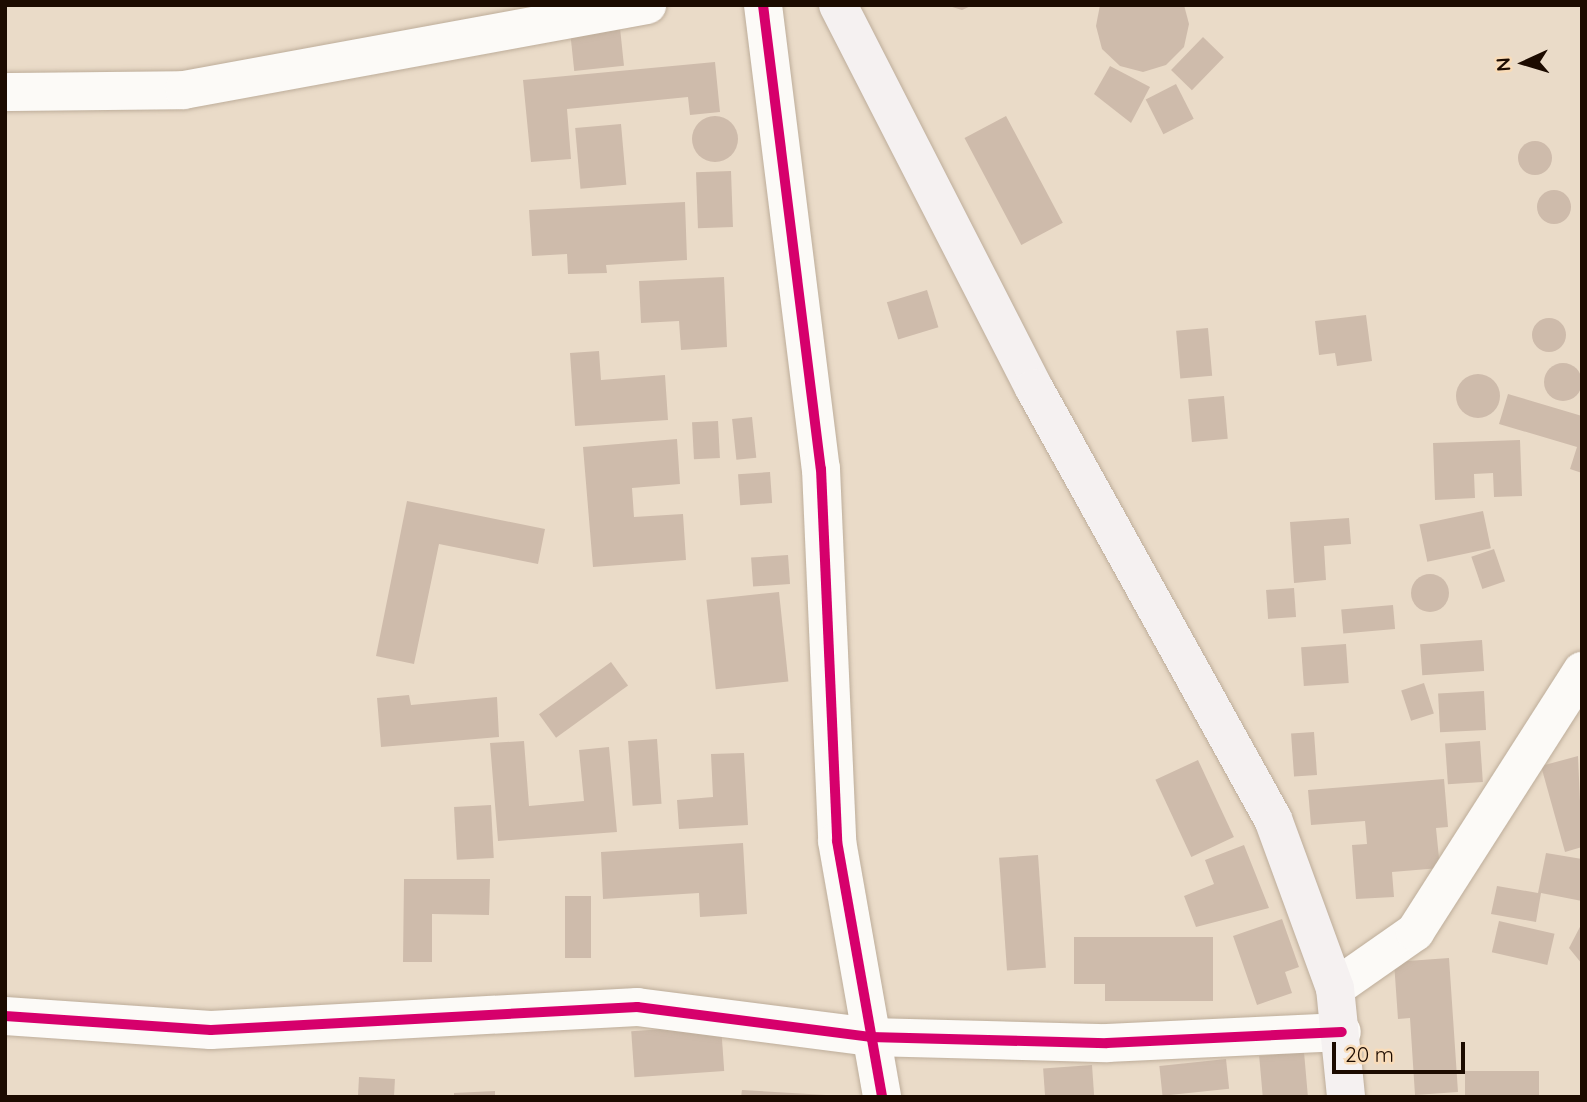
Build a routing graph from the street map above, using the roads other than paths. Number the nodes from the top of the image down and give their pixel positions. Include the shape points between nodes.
1 (647, 5) edge
2 (763, 5) edge
3 (838, 5) edge
4 (5, 92) edge
5 (1582, 671) edge
6 (1335, 988) junction
7 (5, 1016) edge
8 (1342, 1032) junction
9 (870, 1037) junction
10 (882, 1097) edge
11 (1346, 1097) edge

1 - 4 street via 184,90
2 - 9 street via 821,469 836,841
3 - 6 main road via 1034,388 1273,818
5 - 6 street via 1415,932
6 - 8 main road
7 - 9 street via 211,1030 637,1007
8 - 9 street via 1107,1043
8 - 11 main road
9 - 10 street

